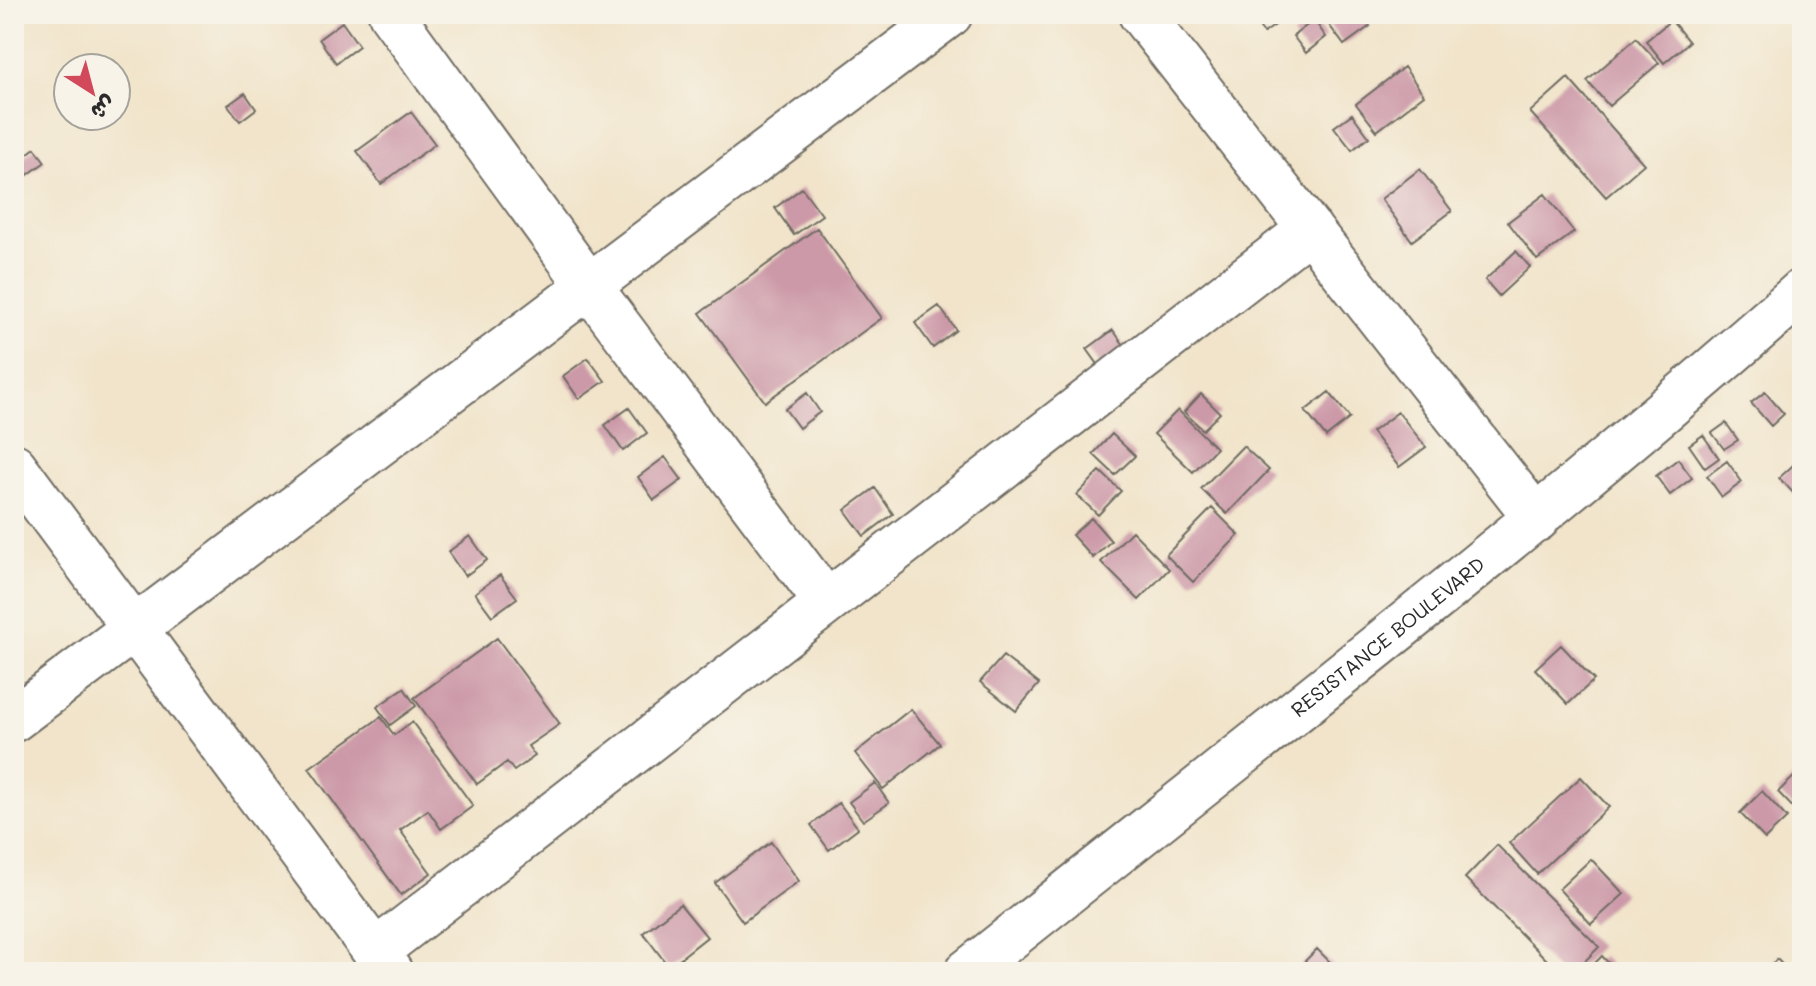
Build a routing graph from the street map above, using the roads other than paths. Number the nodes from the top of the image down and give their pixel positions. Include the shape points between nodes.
1 (391, 14) edge
2 (950, 14) edge
3 (1141, 14) edge
4 (1310, 229) junction
5 (589, 286) junction
6 (1802, 291) edge
7 (14, 466) edge
8 (1537, 519) junction
9 (826, 602) junction
10 (134, 630) junction
11 (14, 719) edge
12 (383, 962) edge
13 (978, 969) edge

1 - 5 main road
2 - 5 main road
3 - 4 main road
4 - 8 main road
4 - 9 main road
5 - 9 main road
5 - 10 main road
6 - 8 main road, RESISTANCE BOULEVARD
7 - 10 main road
8 - 13 main road, RESISTANCE BOULEVARD
9 - 12 main road
10 - 11 main road
10 - 12 main road

